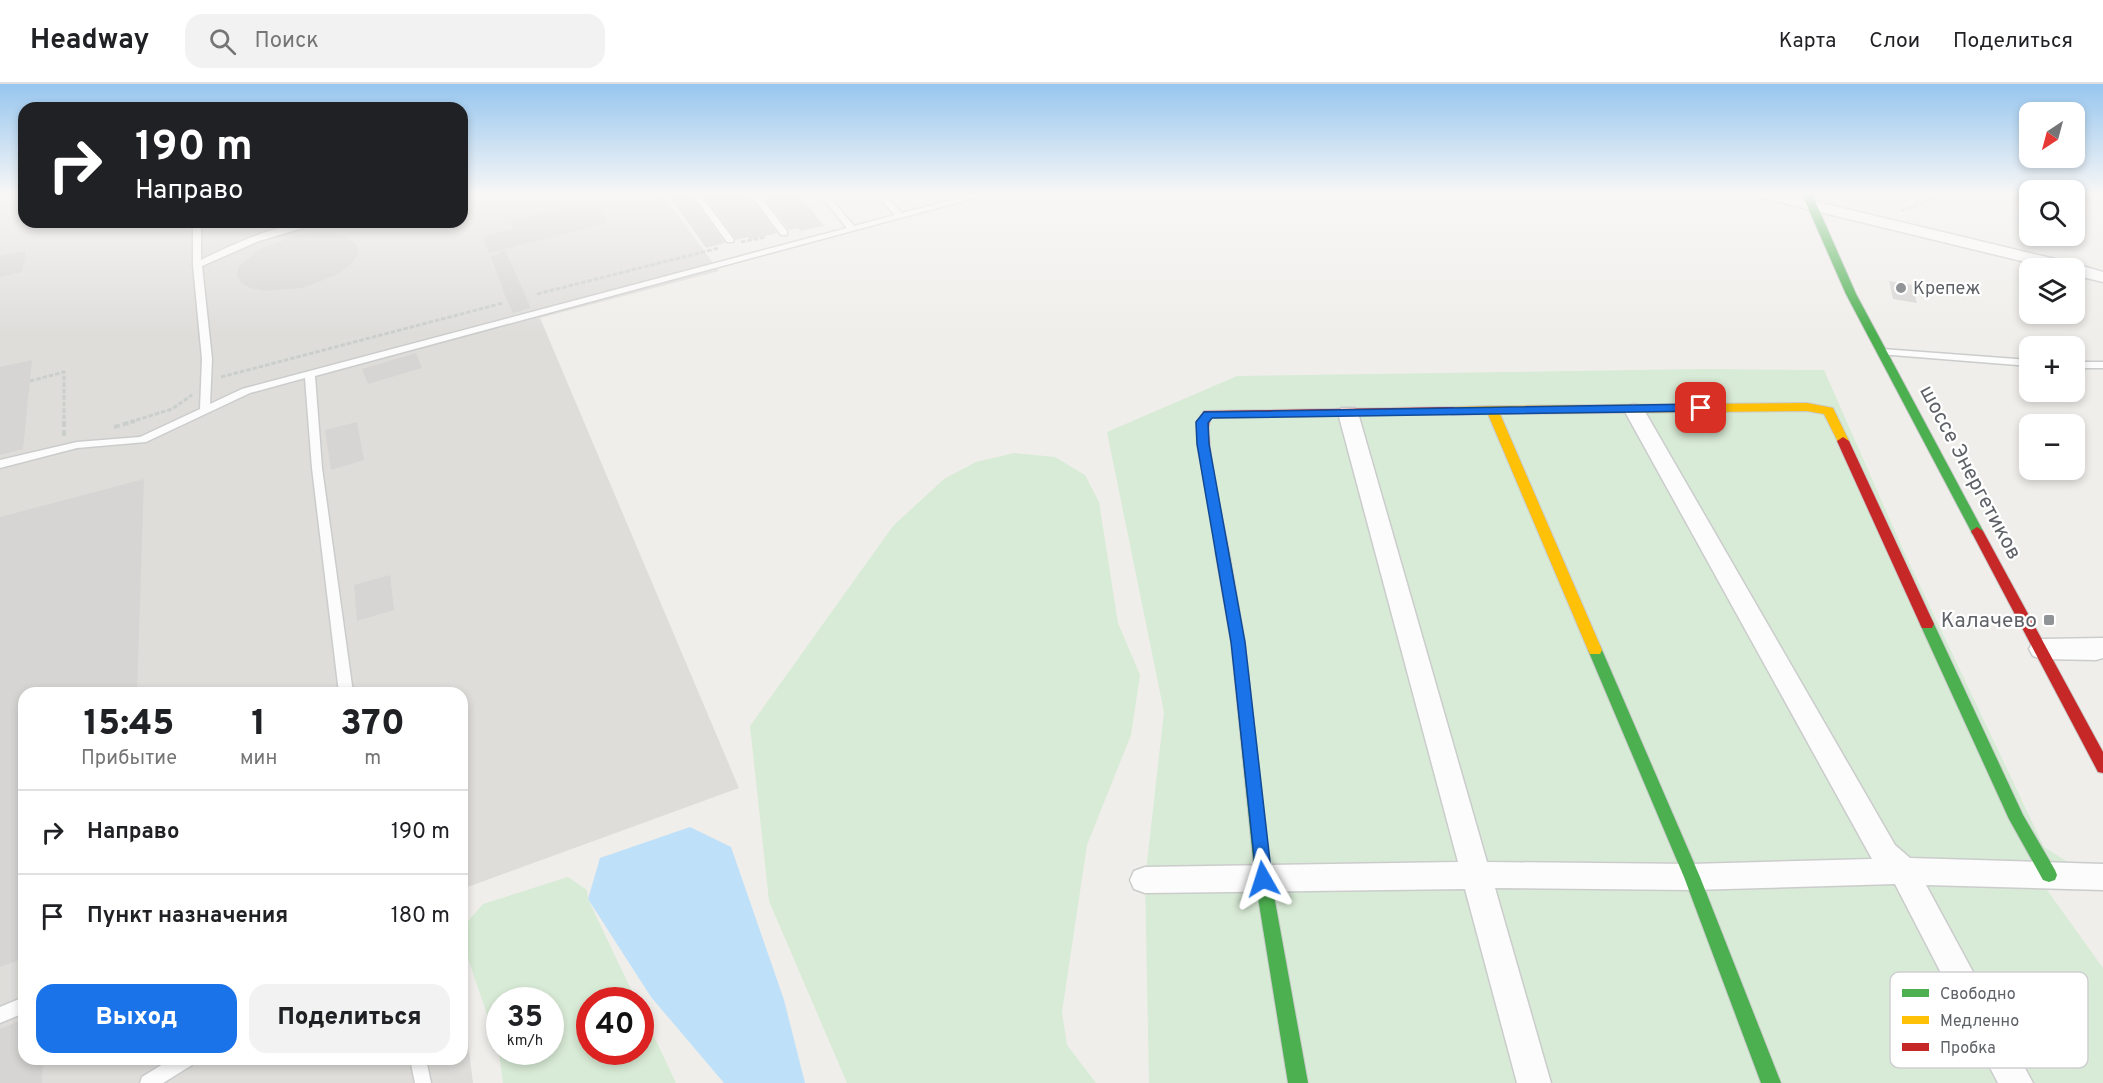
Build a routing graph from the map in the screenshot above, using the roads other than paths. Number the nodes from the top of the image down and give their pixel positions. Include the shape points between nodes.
1 (197, 241) edge
2 (247, 241) edge
3 (809, 241) edge
4 (1827, 241) edge
5 (1958, 241) edge
6 (2028, 258) edge
7 (196, 265) junction
8 (2085, 272) edge
9 (2103, 277) edge
10 (1882, 352) junction
11 (2019, 362) edge
12 (2085, 364) edge
13 (2103, 365) edge
14 (310, 374) junction
15 (205, 410) junction
16 (1634, 410) junction
17 (1492, 411) junction
18 (1348, 413) junction
19 (0, 464) edge
20 (2103, 648) edge
21 (2042, 649) junction
22 (345, 687) edge
23 (2103, 767) edge
24 (1904, 871) junction
25 (2049, 875) junction
26 (1692, 877) junction
27 (2103, 877) edge
28 (1478, 878) junction
29 (1263, 879) junction
30 (1145, 880) dead end
31 (1957, 972) edge
32 (18, 1008) edge
33 (0, 1015) edge
34 (176, 1065) edge
35 (419, 1065) edge
36 (2008, 1068) edge
37 (148, 1083) edge
38 (423, 1083) edge
39 (1298, 1083) edge
40 (1534, 1083) edge
41 (1771, 1083) edge
42 (2016, 1083) edge

1 - 7 lane
2 - 7 lane
3 - 14 lane
4 - 10 street, шоссе Энергетиков
5 - 6 street
7 - 15 lane via 207,359
8 - 9 street
10 - 11 lane
10 - 21 street, шоссе Энергетиков
12 - 13 lane
14 - 15 lane via 246,391
14 - 22 lane via 317,468
15 - 19 lane via 142,440 77,445
16 - 17 street
16 - 24 street via 1885,854
16 - 25 street via 1808,407 1829,411 2017,819
17 - 18 street
17 - 26 street
18 - 28 street
18 - 29 street via 1208,414 1202,422 1238,642
20 - 21 street
21 - 23 street, шоссе Энергетиков
24 - 25 street
24 - 26 street
24 - 31 street
25 - 27 street
26 - 28 street via 1576,874
26 - 41 street
28 - 29 street
28 - 40 street
29 - 30 street
29 - 39 street
32 - 33 lane
34 - 37 lane
35 - 38 lane
36 - 42 street

